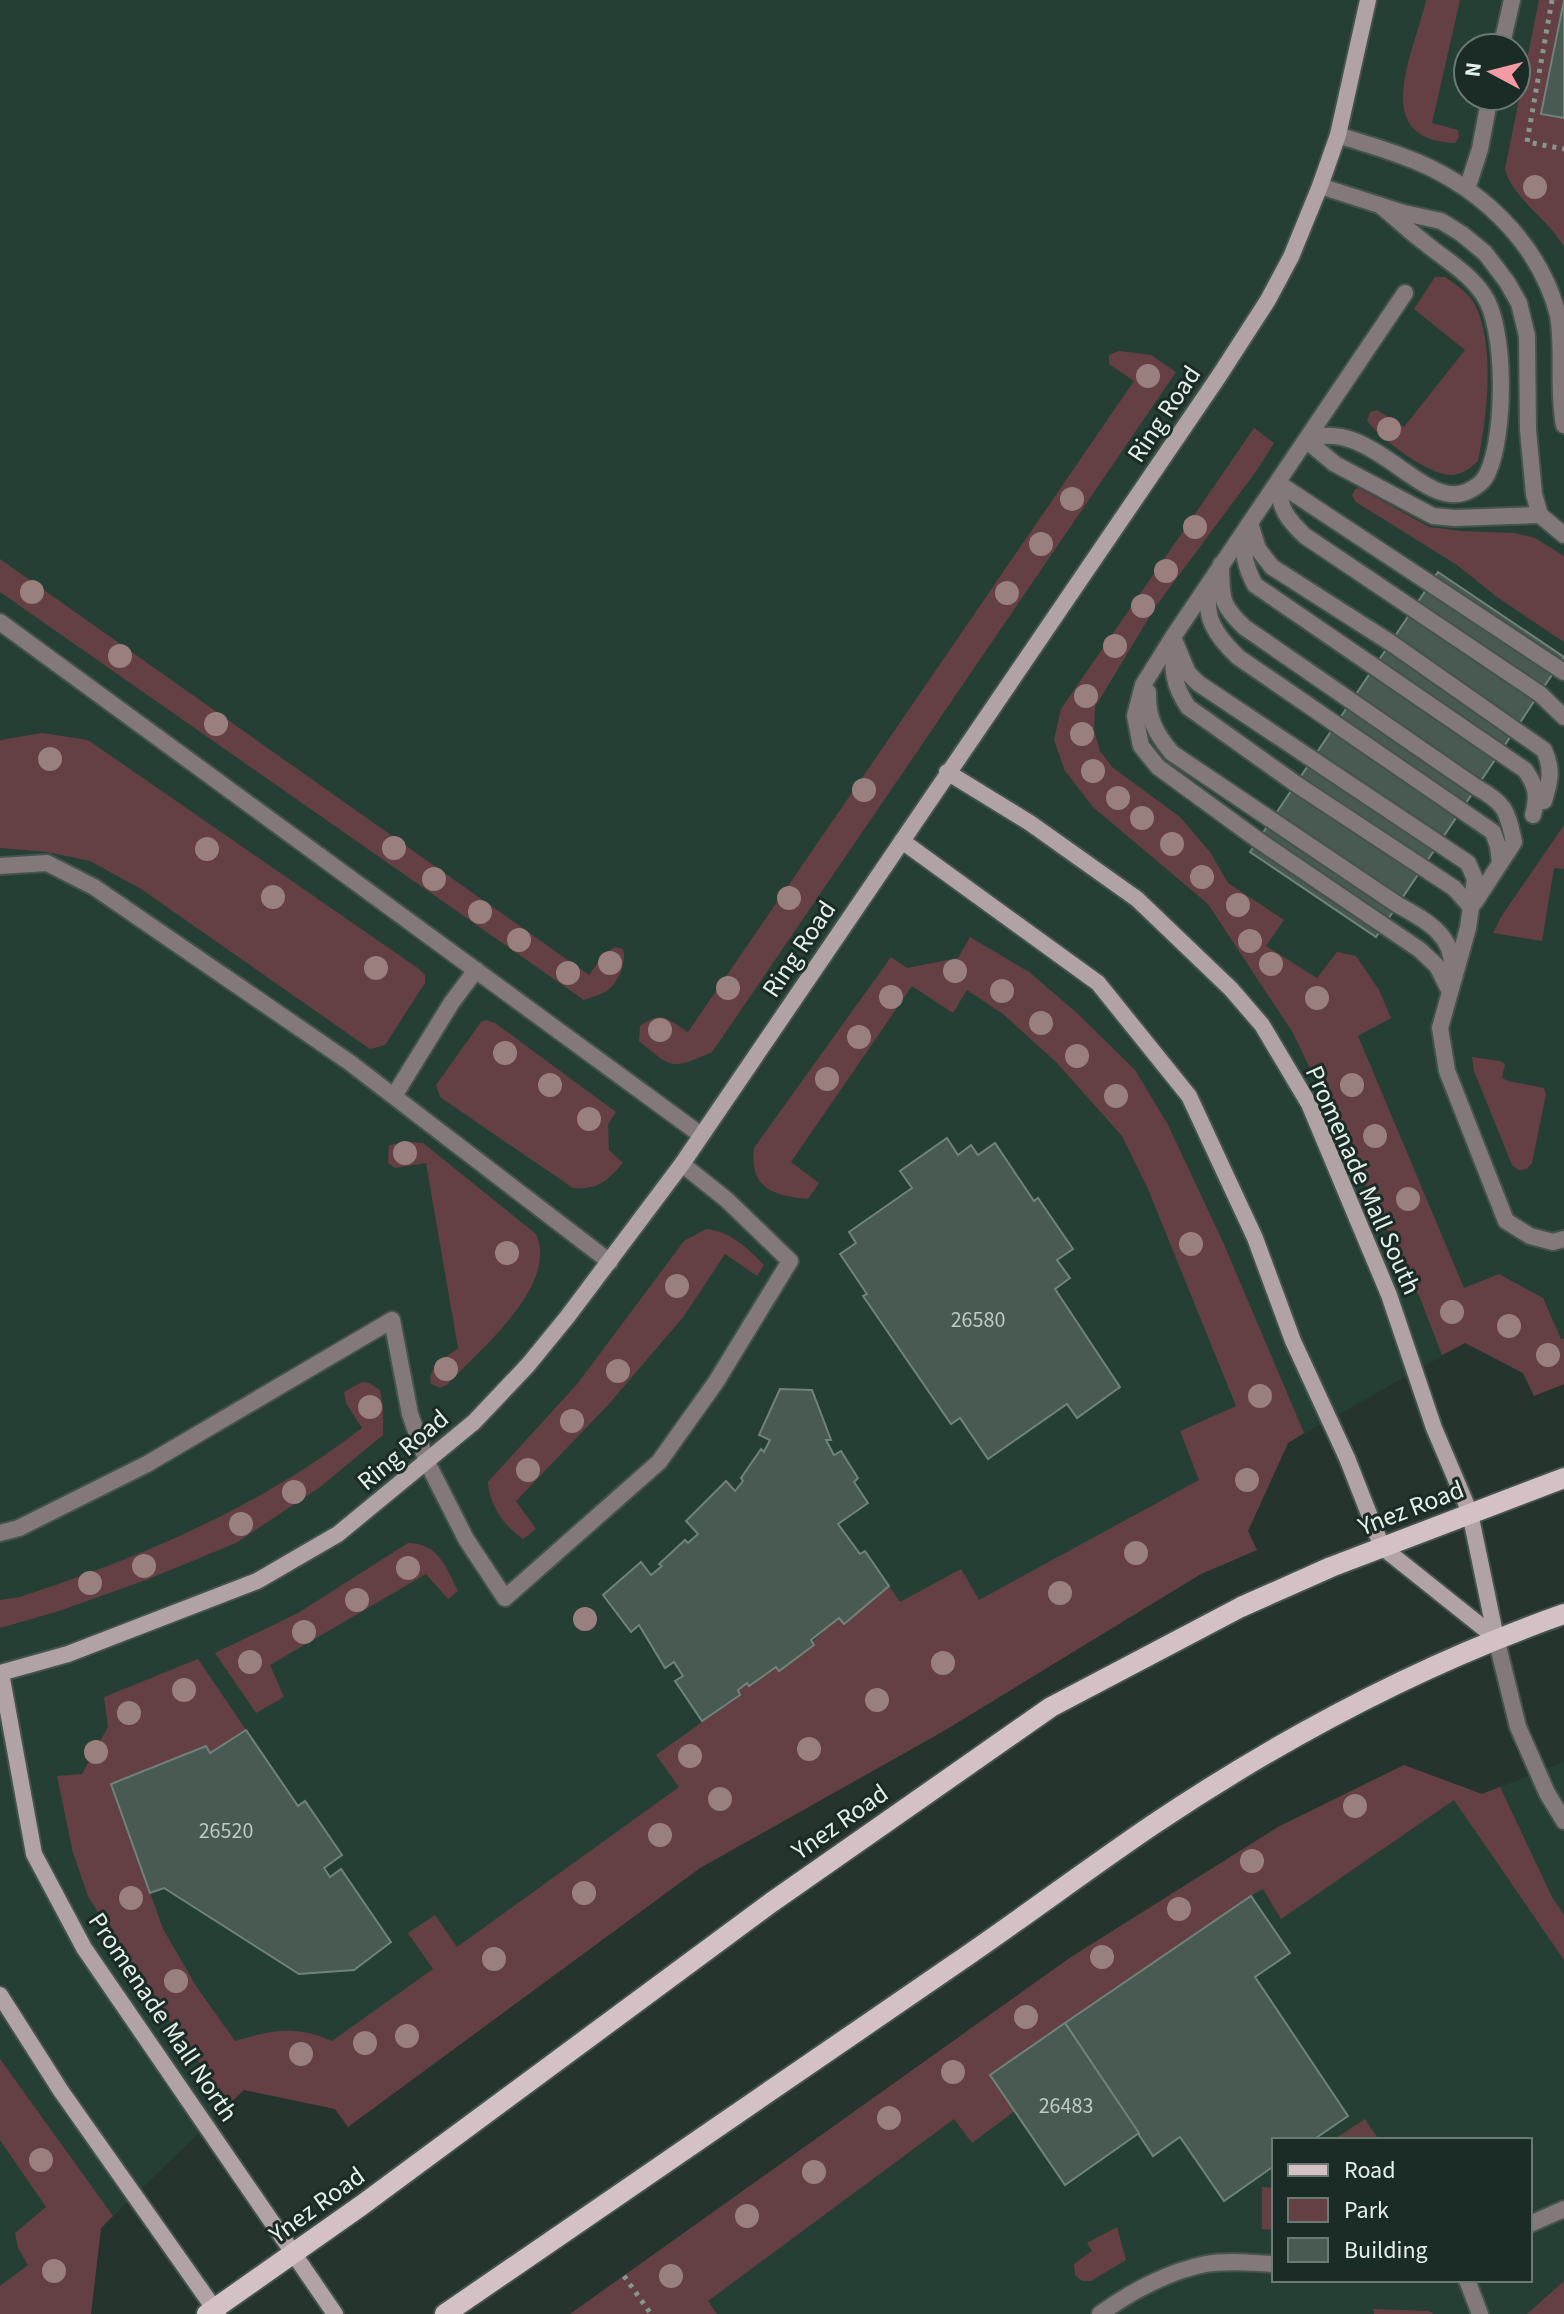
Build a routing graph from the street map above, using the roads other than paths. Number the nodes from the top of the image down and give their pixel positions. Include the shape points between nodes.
1 (1368, 0) edge
2 (1512, 0) edge
3 (1505, 32) edge
4 (1487, 112) edge
5 (1338, 135) junction
6 (1320, 186) junction
7 (1467, 189) junction
8 (1382, 207) junction
9 (1405, 293) dead end
10 (1564, 425) edge
11 (1306, 440) junction
12 (1278, 483) junction
13 (1540, 515) junction
14 (1247, 528) junction
15 (1564, 535) edge
16 (1221, 564) junction
17 (0, 622) edge
18 (1173, 637) junction
19 (1154, 667) junction
20 (1564, 672) edge
21 (1564, 717) edge
22 (1564, 766) edge
23 (947, 772) junction
24 (1544, 801) junction
25 (1533, 815) junction
26 (902, 841) junction
27 (1514, 842) junction
28 (1500, 863) junction
29 (0, 866) edge
30 (1471, 907) junction
31 (476, 970) junction
32 (1450, 992) junction
33 (394, 1096) junction
34 (701, 1135) junction
35 (682, 1164) junction
36 (1564, 1239) edge
37 (610, 1262) junction
38 (427, 1462) junction
39 (1564, 1478) edge
40 (1470, 1513) junction
41 (0, 1533) edge
42 (1382, 1547) junction
43 (1564, 1614) edge
44 (1496, 1638) junction
45 (0, 1673) edge
46 (1564, 1821) edge
47 (0, 1995) edge
48 (1564, 2209) edge
49 (1532, 2223) edge
50 (295, 2253) junction
51 (1272, 2264) edge
52 (1468, 2282) edge
53 (214, 2312) edge
54 (335, 2314) edge
55 (445, 2314) edge
56 (1100, 2314) edge
57 (1480, 2314) edge

1 - 5 street, Ring Road
2 - 3 lane
4 - 7 lane
5 - 6 street, Ring Road
5 - 7 lane via 1405,156
6 - 8 lane
6 - 23 street, Ring Road via 1268,300
7 - 10 lane via 1509,223 1540,269 1558,316
8 - 11 lane via 1471,279 1495,316 1500,341 1495,456 1487,476 1463,494 1423,483 1357,439 1318,435
8 - 13 lane via 1441,221 1462,234 1485,253 1519,303 1527,336 1528,430
9 - 11 lane
11 - 12 lane
11 - 13 lane via 1335,464 1433,516
12 - 14 lane
12 - 20 lane
12 - 21 lane via 1280,504 1305,536 1540,694
13 - 15 lane
14 - 16 lane
14 - 24 lane via 1272,567 1544,750 1550,765
14 - 25 lane via 1243,549 1255,585 1525,770 1535,785
16 - 18 lane
16 - 27 lane via 1222,600 1229,613 1498,800 1508,814
16 - 28 lane via 1208,601 1218,638 1493,832
17 - 31 lane
18 - 19 lane
18 - 30 lane via 1173,678 1188,707 1454,888
18 - 30 lane via 1188,673 1198,683 1468,863 1475,879
19 - 32 lane via 1148,711 1156,734 1172,753 1432,924 1453,957
19 - 32 lane via 1135,716 1141,746 1158,767 1420,950 1437,966
22 - 24 lane
23 - 26 street, Ring Road
23 - 40 street, Promenade Mall South via 1137,899 1262,1025 1309,1104 1389,1295 1434,1428
24 - 25 lane
25 - 27 lane
26 - 34 street, Ring Road
26 - 42 street via 1098,983 1189,1096 1255,1238 1293,1341
27 - 28 lane
28 - 30 lane
29 - 33 lane via 47,863 94,887
30 - 32 lane
31 - 33 lane
31 - 34 lane
32 - 36 lane via 1440,1028 1447,1071 1506,1221 1530,1236
33 - 37 lane
34 - 35 street, Ring Road
35 - 37 street, Ring Road
35 - 38 lane via 790,1261 716,1382 659,1462 505,1598 466,1539
37 - 38 street, Ring Road via 528,1365
38 - 41 lane via 410,1414 392,1320 147,1464
38 - 45 street, Ring Road via 338,1534 257,1581 68,1654
39 - 40 main road, Ynez Road
40 - 42 main road, Ynez Road
40 - 44 street, Promenade Mall South
42 - 44 street
42 - 50 main road, Ynez Road via 1241,1607 1051,1707 772,1902
43 - 44 main road
44 - 46 lane via 1518,1727
44 - 55 main road via 1344,1712 1153,1825
45 - 50 street, Promenade Mall North via 34,1854 84,1948
47 - 53 street
48 - 49 lane
50 - 53 main road, Ynez Road
50 - 54 street, Promenade Mall North
51 - 56 lane via 1204,2264 1124,2296
52 - 57 lane

